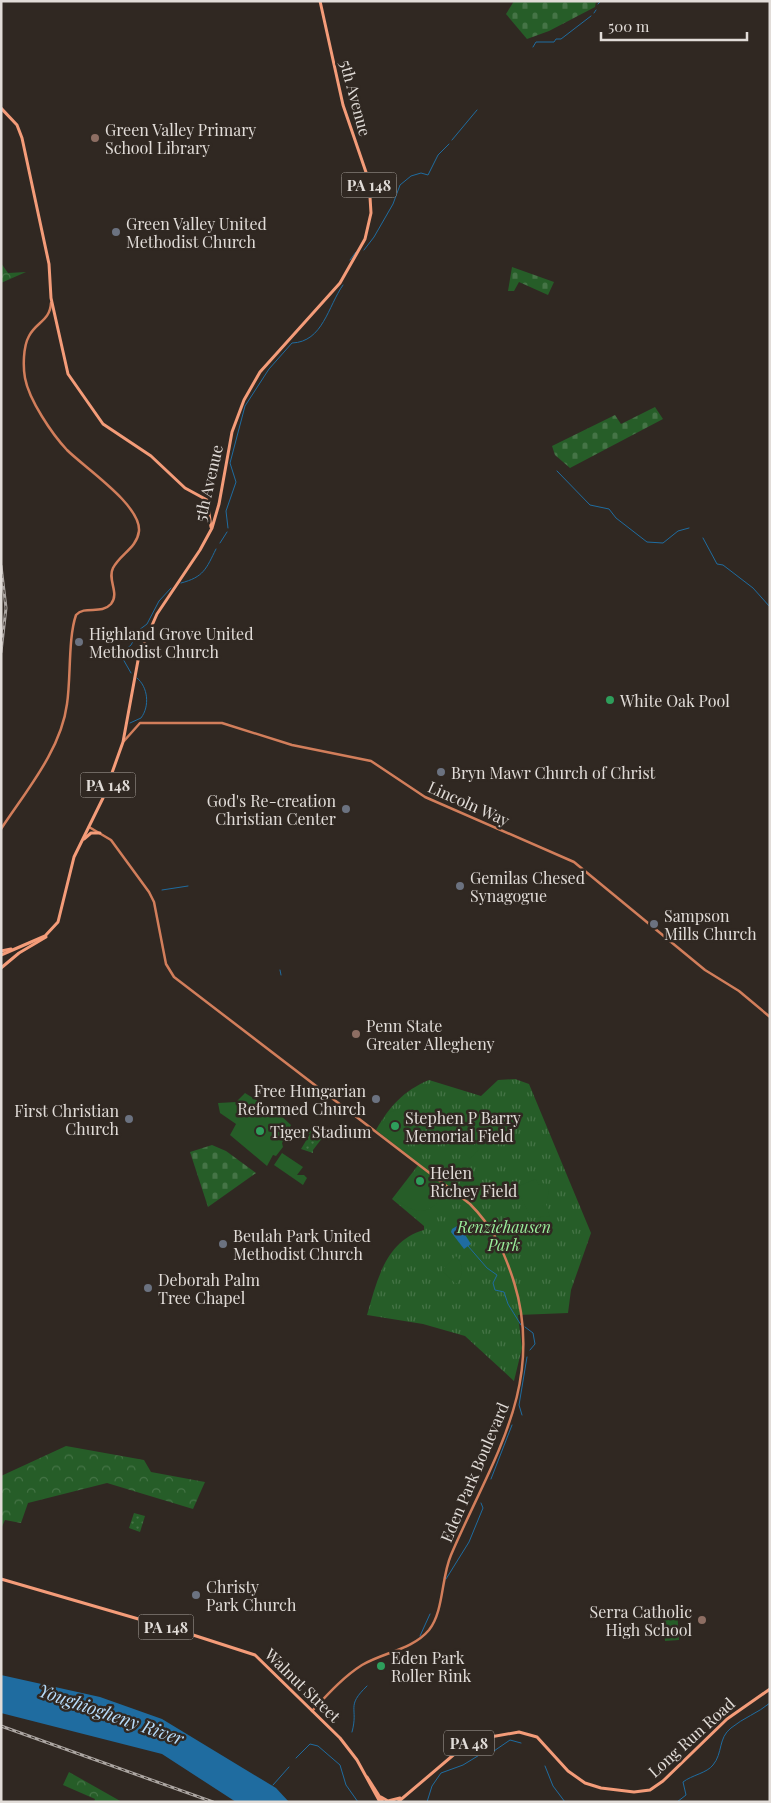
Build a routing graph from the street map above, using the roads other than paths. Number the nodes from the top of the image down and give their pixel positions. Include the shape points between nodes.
1 (320, 1) edge
2 (1, 108) edge
3 (51, 298) junction
4 (48, 317) junction
5 (55, 319) junction
6 (212, 528) junction
7 (123, 742) junction
8 (88, 828) junction
9 (1, 830) edge
10 (100, 833) junction
11 (82, 841) junction
12 (52, 931) junction
13 (24, 946) junction
14 (1, 951) edge
15 (1, 955) edge
16 (1, 968) edge
17 (770, 1017) edge
18 (1, 1578) edge
19 (770, 1689) edge
20 (312, 1711) junction
21 (366, 1776) junction
22 (380, 1796) junction
23 (403, 1797) junction
24 (382, 1802) edge
25 (399, 1802) edge

1 - 6 main road, 5th Avenue / PA 148 via 343,105 369,181 370,223 362,247 340,283 271,358 247,392 232,432
2 - 3 main road via 17,126 22,138 49,264
3 - 4 main road
3 - 5 main road
4 - 5 main road
4 - 9 main road via 35,328 27,342 26,379 32,396 58,440 122,500 136,519 139,531 136,541 114,566 110,578 114,597 105,608 76,615 67,704 60,732
5 - 6 main road via 64,364 77,391 104,424 151,456 185,488 206,500
6 - 7 main road, 5th Avenue / PA 148 via 146,635 136,666
7 - 8 main road, 5th Avenue / PA 148 via 103,798
7 - 17 main road, Lincoln Way via 140,723 214,721 292,745 371,761 425,797 574,862 705,970 740,991
8 - 10 main road
8 - 11 main road, 5th Avenue / PA 148
10 - 11 main road via 91,833
10 - 20 main road, Eden Park Boulevard via 114,844 152,896 168,969 178,980 477,1211 501,1245 517,1291 524,1352 518,1399 446,1566 435,1620 418,1640 362,1666
11 - 12 main road, 5th Avenue / PA 148 via 74,856 61,913
12 - 13 main road
12 - 16 main road
13 - 14 main road
13 - 15 main road
18 - 20 main road, Walnut Street / PA 148 via 250,1653
19 - 23 main road, Long Run Road / PA 48 via 727,1719 650,1790 634,1792 585,1783 568,1771 537,1737 519,1732 487,1737 464,1746
20 - 21 main road, Walnut Street / PA 148 via 343,1742
21 - 22 main road, Walnut Street / PA 148
21 - 24 main road, Walnut Street / PA 148
22 - 23 main road via 392,1801
22 - 24 main road, Walnut Street / PA 148
23 - 25 main road, PA 48

